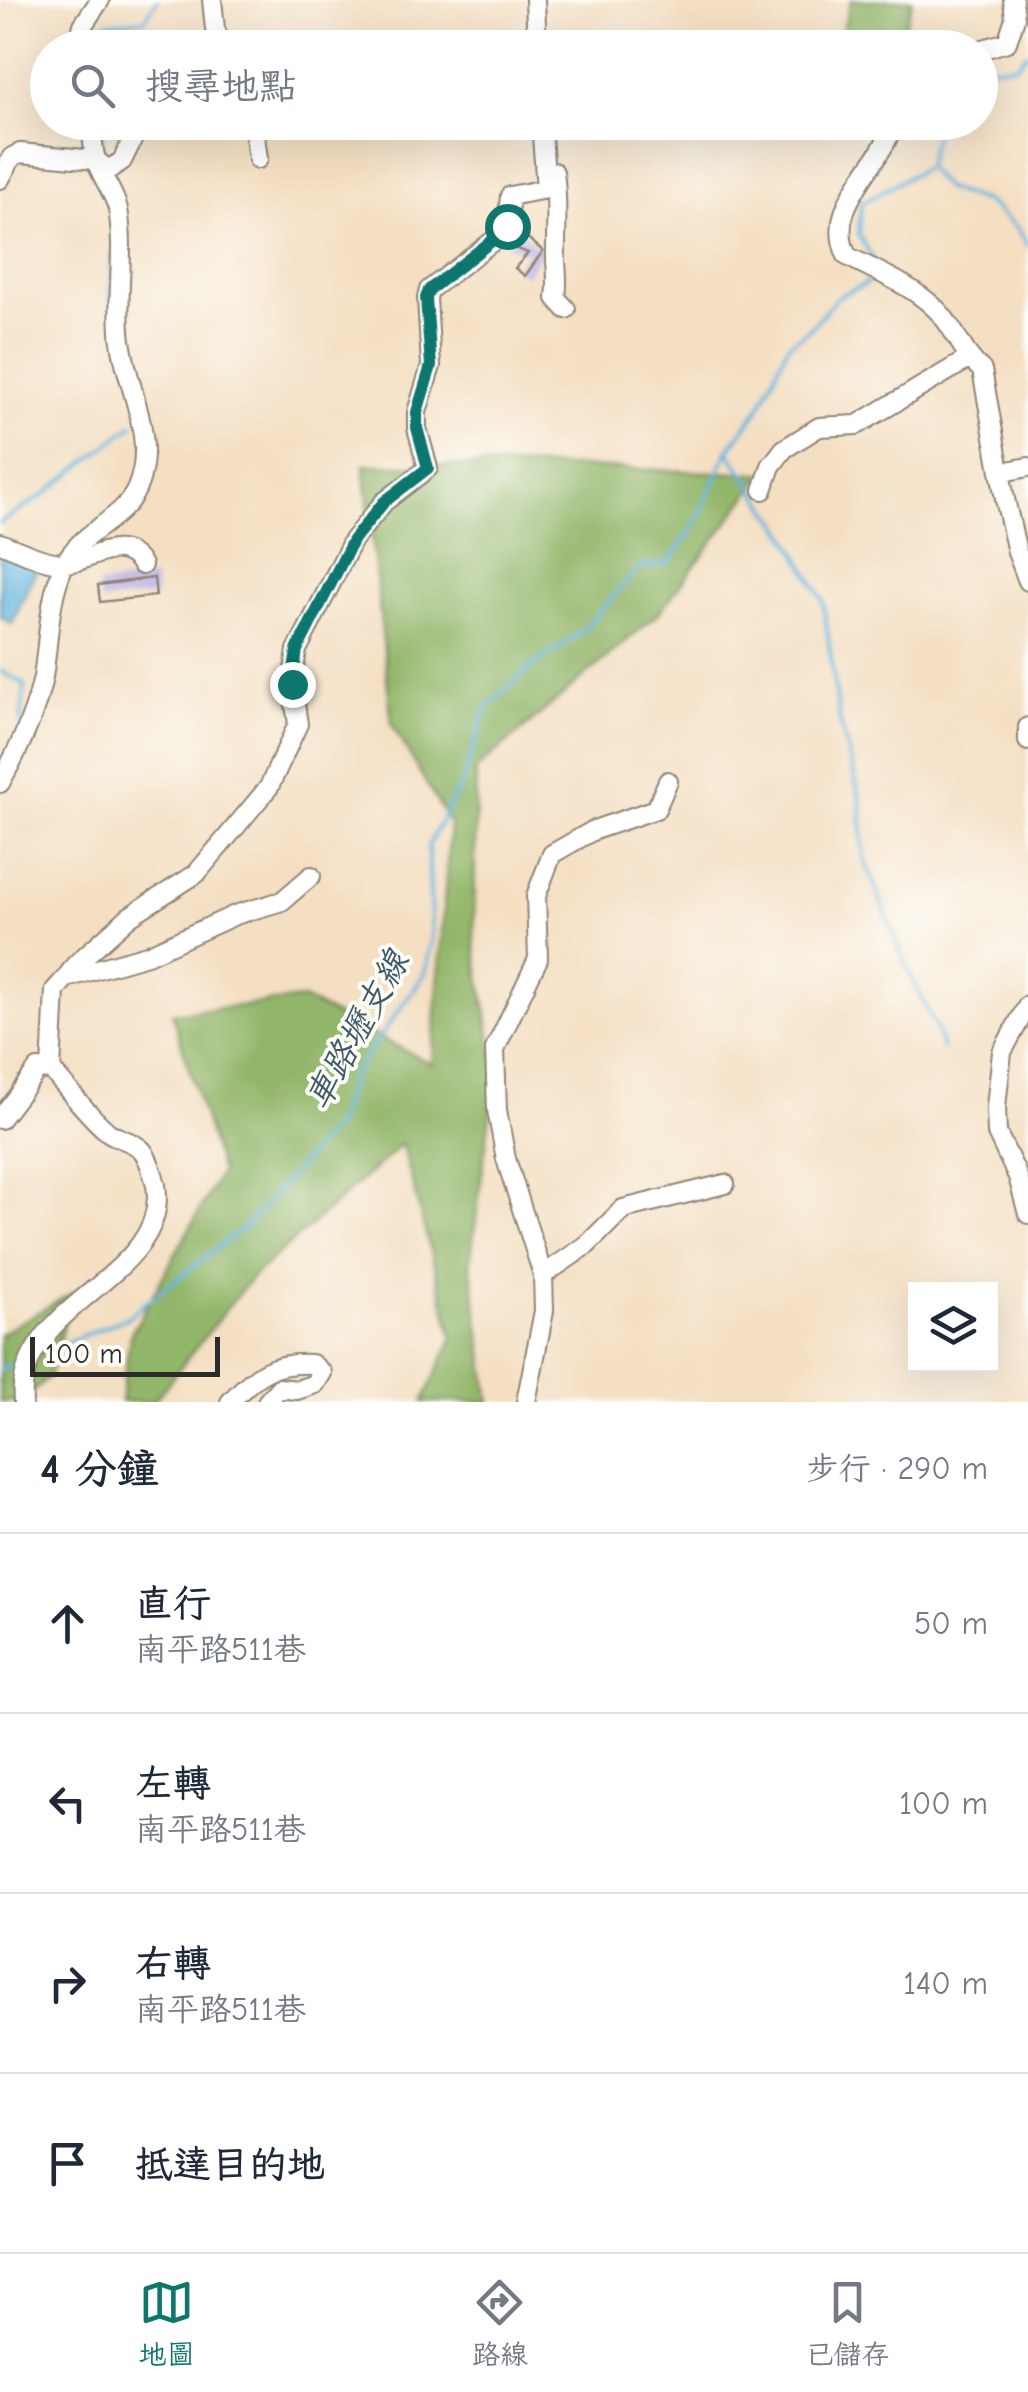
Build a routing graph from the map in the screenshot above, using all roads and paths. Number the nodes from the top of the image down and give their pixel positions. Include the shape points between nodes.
1 (100, 0) edge
2 (212, 0) edge
3 (534, 0) edge
4 (1013, 0) edge
5 (82, 30) edge
6 (215, 30) edge
7 (536, 30) edge
8 (998, 45) edge
9 (93, 140) edge
10 (132, 140) edge
11 (256, 140) edge
12 (543, 140) edge
13 (547, 140) edge
14 (887, 140) edge
15 (258, 158) dead end
16 (96, 160) junction
17 (0, 179) edge
18 (566, 310) dead end
19 (968, 359) junction
20 (1028, 468) edge
21 (1003, 472) junction
22 (762, 490) dead end
23 (0, 544) edge
24 (65, 564) junction
25 (142, 565) dead end
26 (1028, 581) edge
27 (1028, 727) edge
28 (1028, 741) edge
29 (668, 781) dead end
30 (0, 783) edge
31 (311, 876) dead end
32 (66, 978) junction
33 (1028, 1006) edge
34 (51, 1070) junction
35 (0, 1119) edge
36 (725, 1184) dead end
37 (1028, 1214) edge
38 (543, 1275) junction
39 (22, 1402) edge
40 (230, 1402) edge
41 (267, 1402) edge
42 (526, 1402) edge

1 - 5 lane
2 - 6 lane
3 - 7 lane
4 - 8 lane via 1007,42
9 - 16 lane
10 - 16 lane via 122,161 108,170
11 - 15 lane
12 - 32 lane via 546,189 510,196 507,226 429,290 431,366 417,412 428,468 384,502 353,540 297,650 292,684 298,724 269,787 196,874 130,916
13 - 18 lane via 560,208 556,298
14 - 19 lane via 849,198 841,243 846,256 936,308
16 - 17 lane via 20,153
16 - 24 lane via 118,206 120,334 146,463 135,493 85,536
19 - 21 lane via 982,370
19 - 22 lane via 856,425 819,427 784,449
20 - 21 lane
21 - 26 lane
23 - 24 lane
24 - 25 lane via 126,550
24 - 30 lane via 48,622 42,679
27 - 28 lane
29 - 38 lane via 656,809 594,830 552,854 536,896 538,959 495,1048 506,1159
31 - 32 lane via 282,901 235,914 146,955
32 - 34 lane via 55,990
33 - 37 lane via 1002,1052 996,1107 997,1133
34 - 35 lane via 38,1070
34 - 39 lane via 108,1131 142,1150 158,1205 138,1248 38,1344 26,1364
36 - 38 lane via 623,1208 587,1245
38 - 42 lane via 544,1311
40 - 41 lane via 270,1368 312,1364 322,1373 315,1384 280,1388

